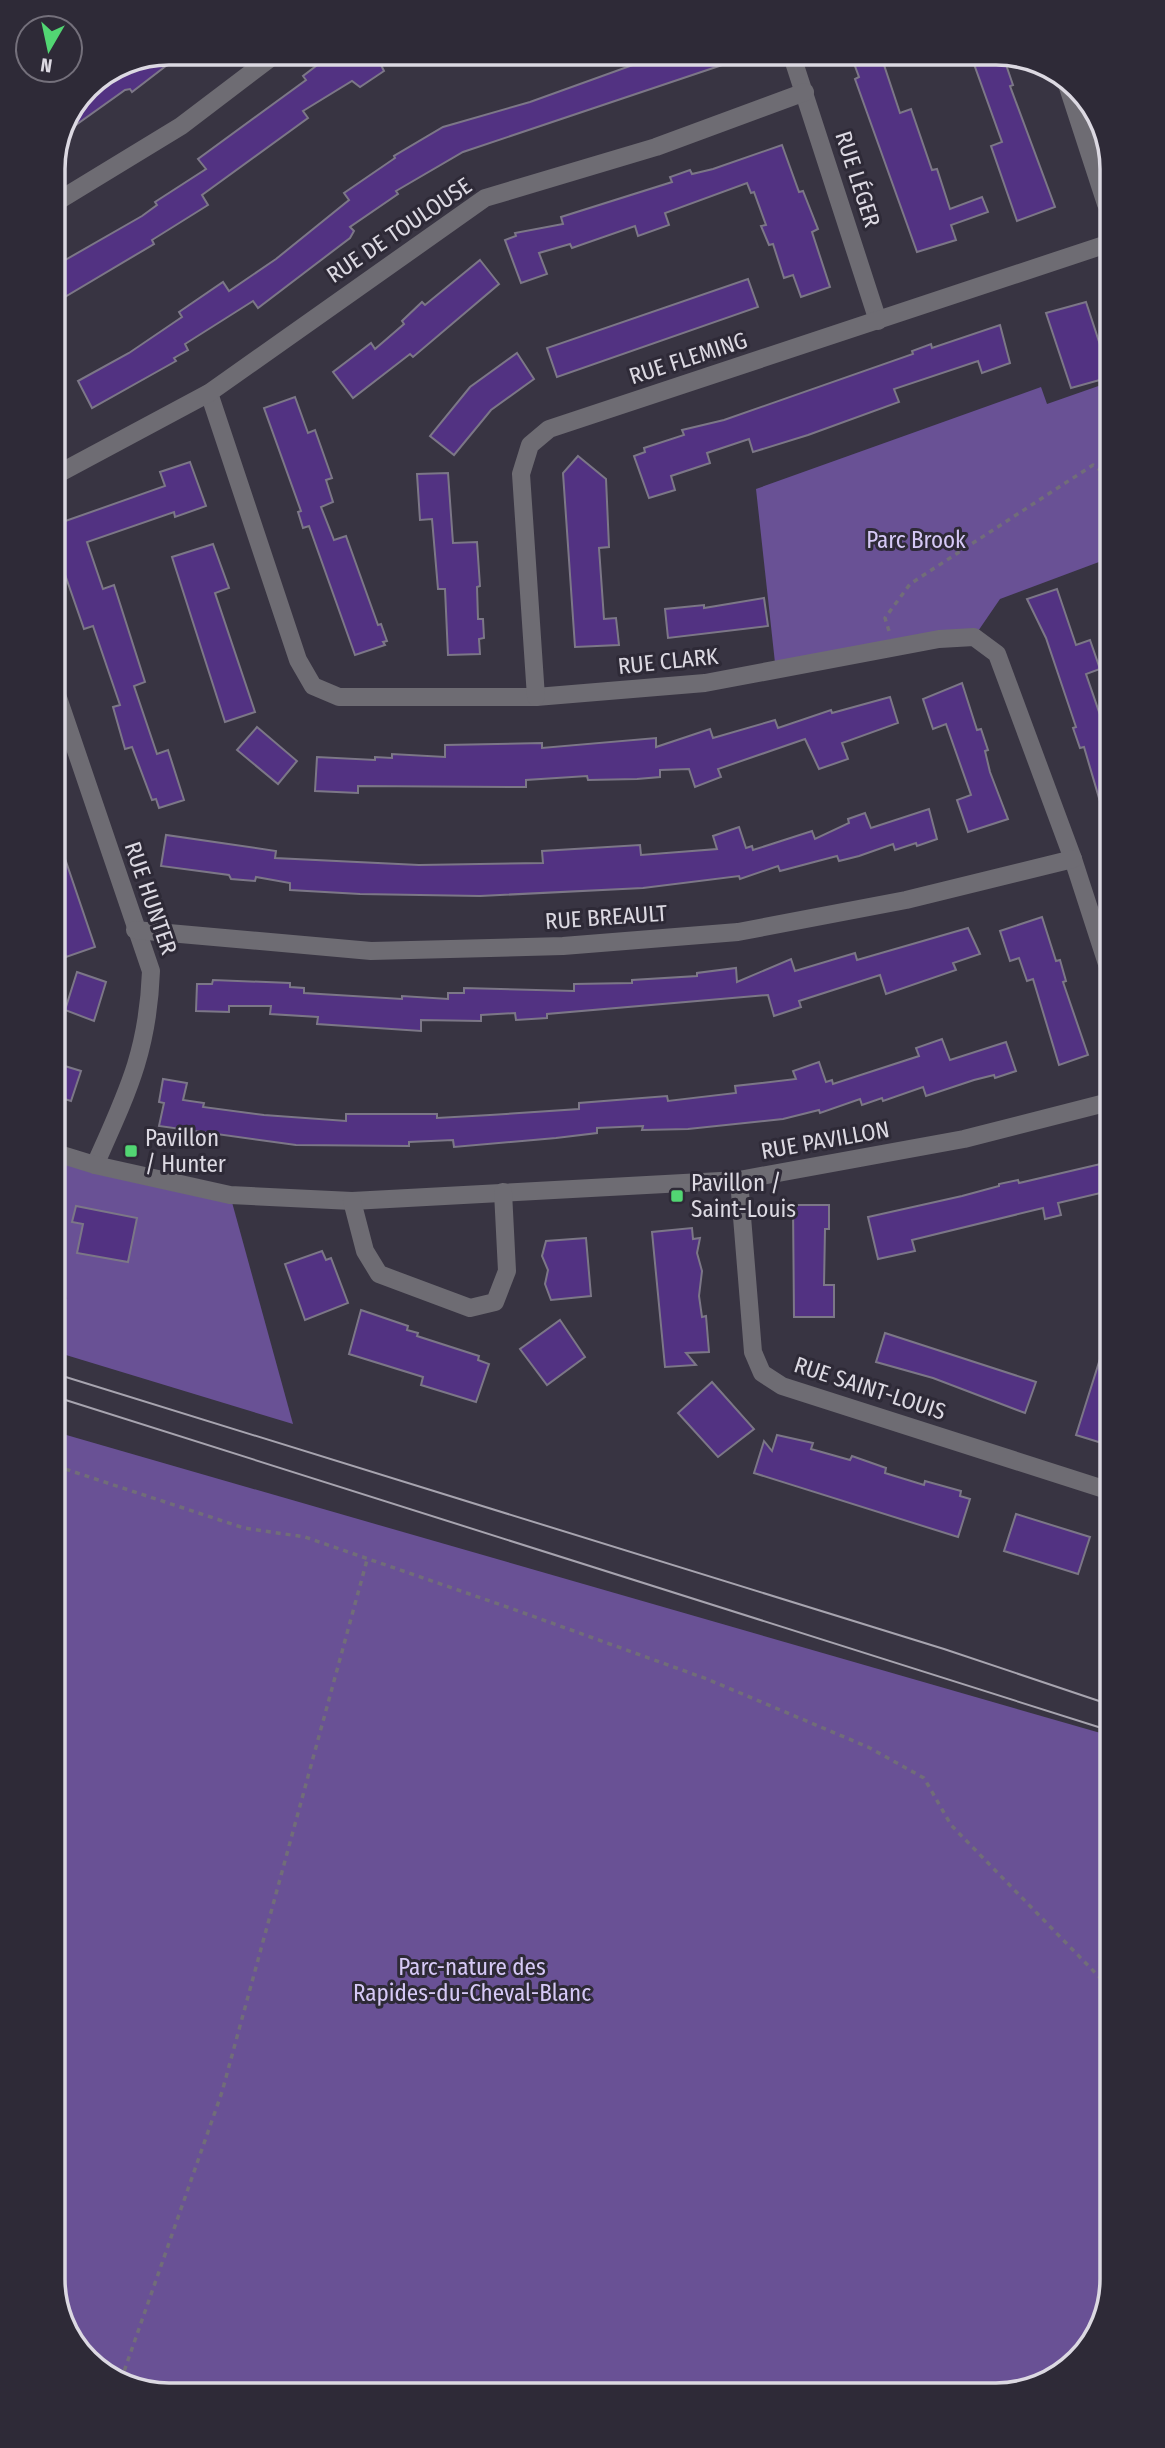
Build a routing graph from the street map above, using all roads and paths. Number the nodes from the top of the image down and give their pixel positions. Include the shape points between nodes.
1 (260, 65) edge
2 (796, 65) edge
3 (804, 92) junction
4 (1071, 96) edge
5 (1100, 186) edge
6 (65, 197) edge
7 (1100, 246) edge
8 (878, 321) junction
9 (209, 393) junction
10 (65, 470) edge
11 (1100, 470) edge
12 (895, 650) junction
13 (536, 697) junction
14 (65, 719) edge
15 (1073, 859) junction
16 (135, 930) junction
17 (1100, 942) edge
18 (1100, 1104) edge
19 (65, 1156) edge
20 (95, 1165) junction
21 (739, 1180) junction
22 (503, 1192) junction
23 (352, 1201) junction
24 (65, 1469) edge
25 (1100, 1488) edge
26 (367, 1560) junction
27 (1100, 1978) edge
28 (124, 2372) edge

1 - 6 street via 181,126
2 - 3 street, RUE LÉGER
3 - 8 street, RUE LÉGER
3 - 9 street, RUE DE TOULOUSE via 656,147 485,198
4 - 5 street
7 - 8 street, RUE FLEMING
8 - 13 street, RUE FLEMING via 549,429 530,445 521,474
9 - 10 street, RUE DE TOULOUSE
9 - 13 street, RUE CLARK via 298,660 313,686 340,697
11 - 12 path via 1093,465 910,584 885,618
12 - 13 street, RUE CLARK via 705,683
12 - 15 street, RUE CLARK via 939,639 974,637 997,654
14 - 16 street, RUE HUNTER
15 - 16 street, RUE BREAULT via 906,900 738,932 563,946 371,951
15 - 17 street, RUE CLARK
16 - 20 street, RUE HUNTER via 151,971 149,1016 136,1072
18 - 21 street, RUE PAVILLON via 964,1139
19 - 20 street, RUE PAVILLON
20 - 23 street, RUE PAVILLON via 230,1195
21 - 22 street, RUE PAVILLON
21 - 25 street, RUE SAINT-LOUIS via 753,1352 762,1373 782,1386
22 - 23 street, RUE PAVILLON
22 - 23 street via 507,1270 495,1302 470,1308 379,1274 365,1251
24 - 26 path via 244,1528 305,1537
26 - 27 path via 707,1679 868,1747 924,1778 951,1825
26 - 28 path via 222,2092

